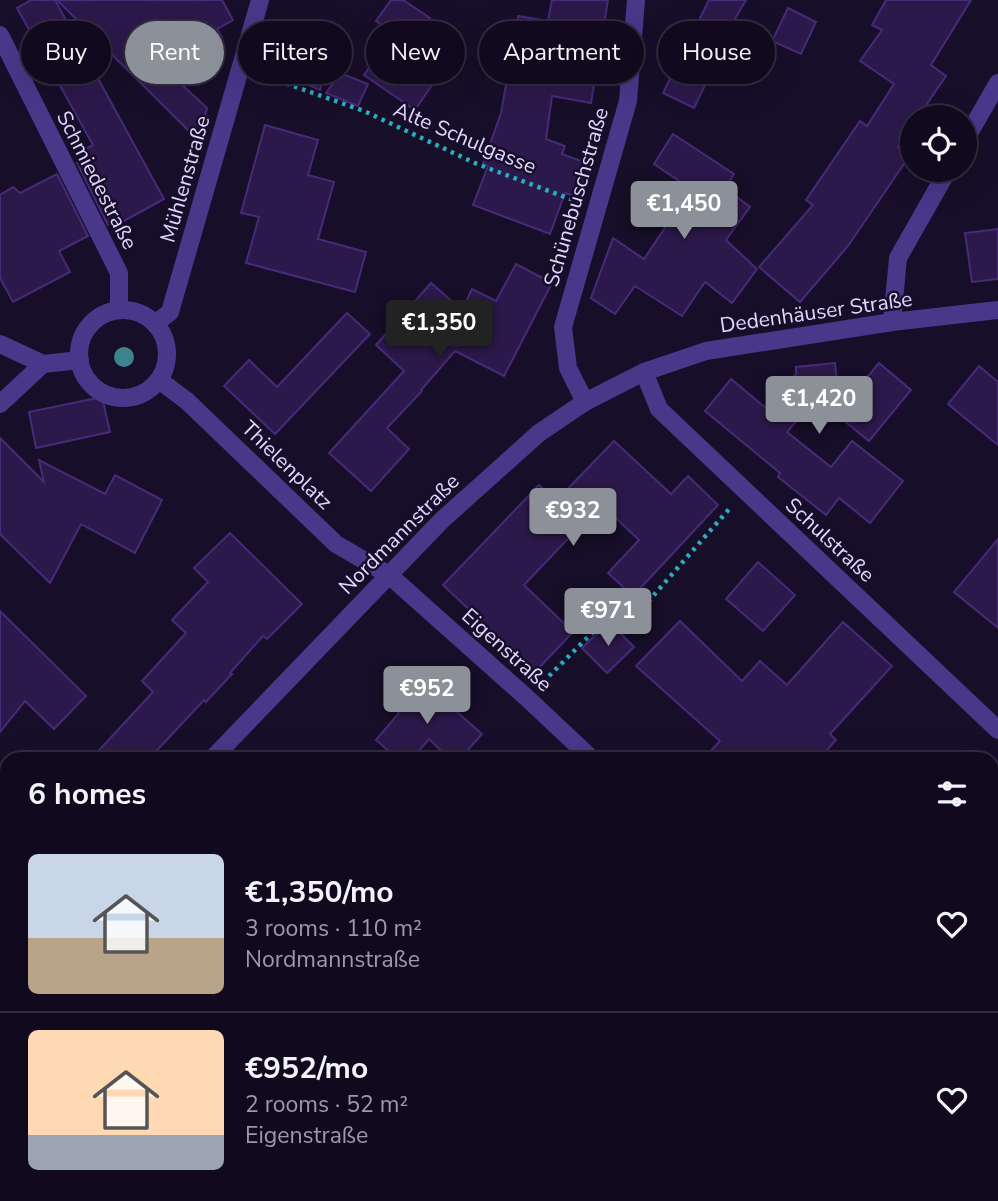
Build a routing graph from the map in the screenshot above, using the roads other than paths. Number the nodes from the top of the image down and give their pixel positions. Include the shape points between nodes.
1 (260, 0) edge
2 (636, 0) edge
3 (0, 35) edge
4 (998, 83) edge
5 (977, 119) edge
6 (941, 182) edge
7 (119, 310) junction
8 (998, 310) edge
9 (892, 323) junction
10 (155, 324) junction
11 (0, 344) edge
12 (80, 360) junction
13 (43, 363) junction
14 (644, 372) junction
15 (159, 380) junction
16 (585, 402) junction
17 (0, 404) edge
18 (389, 575) junction
19 (998, 730) edge
20 (219, 752) edge
21 (584, 752) edge

1 - 10 street, Mühlenstraße via 170,312
2 - 16 street, Schünebuschstraße via 628,101 563,327 568,368
3 - 7 street, Schmiedestraße via 119,273
4 - 5 street
6 - 9 street via 898,258
7 - 10 street via 145,316
7 - 12 street via 97,318 89,327
8 - 9 street, Dedenhäuser Straße
9 - 14 street, Dedenhäuser Straße via 706,351
10 - 15 street via 167,358
11 - 13 street
12 - 13 street
12 - 15 street via 84,374 105,395 135,397
13 - 17 street
14 - 16 street, Nordmannstraße
14 - 19 street, Schulstraße via 659,408
15 - 18 street, Thielenplatz via 187,401 336,544
16 - 18 street, Nordmannstraße via 539,433 442,520
18 - 20 street, Nordmannstraße
18 - 21 street, Eigenstraße

